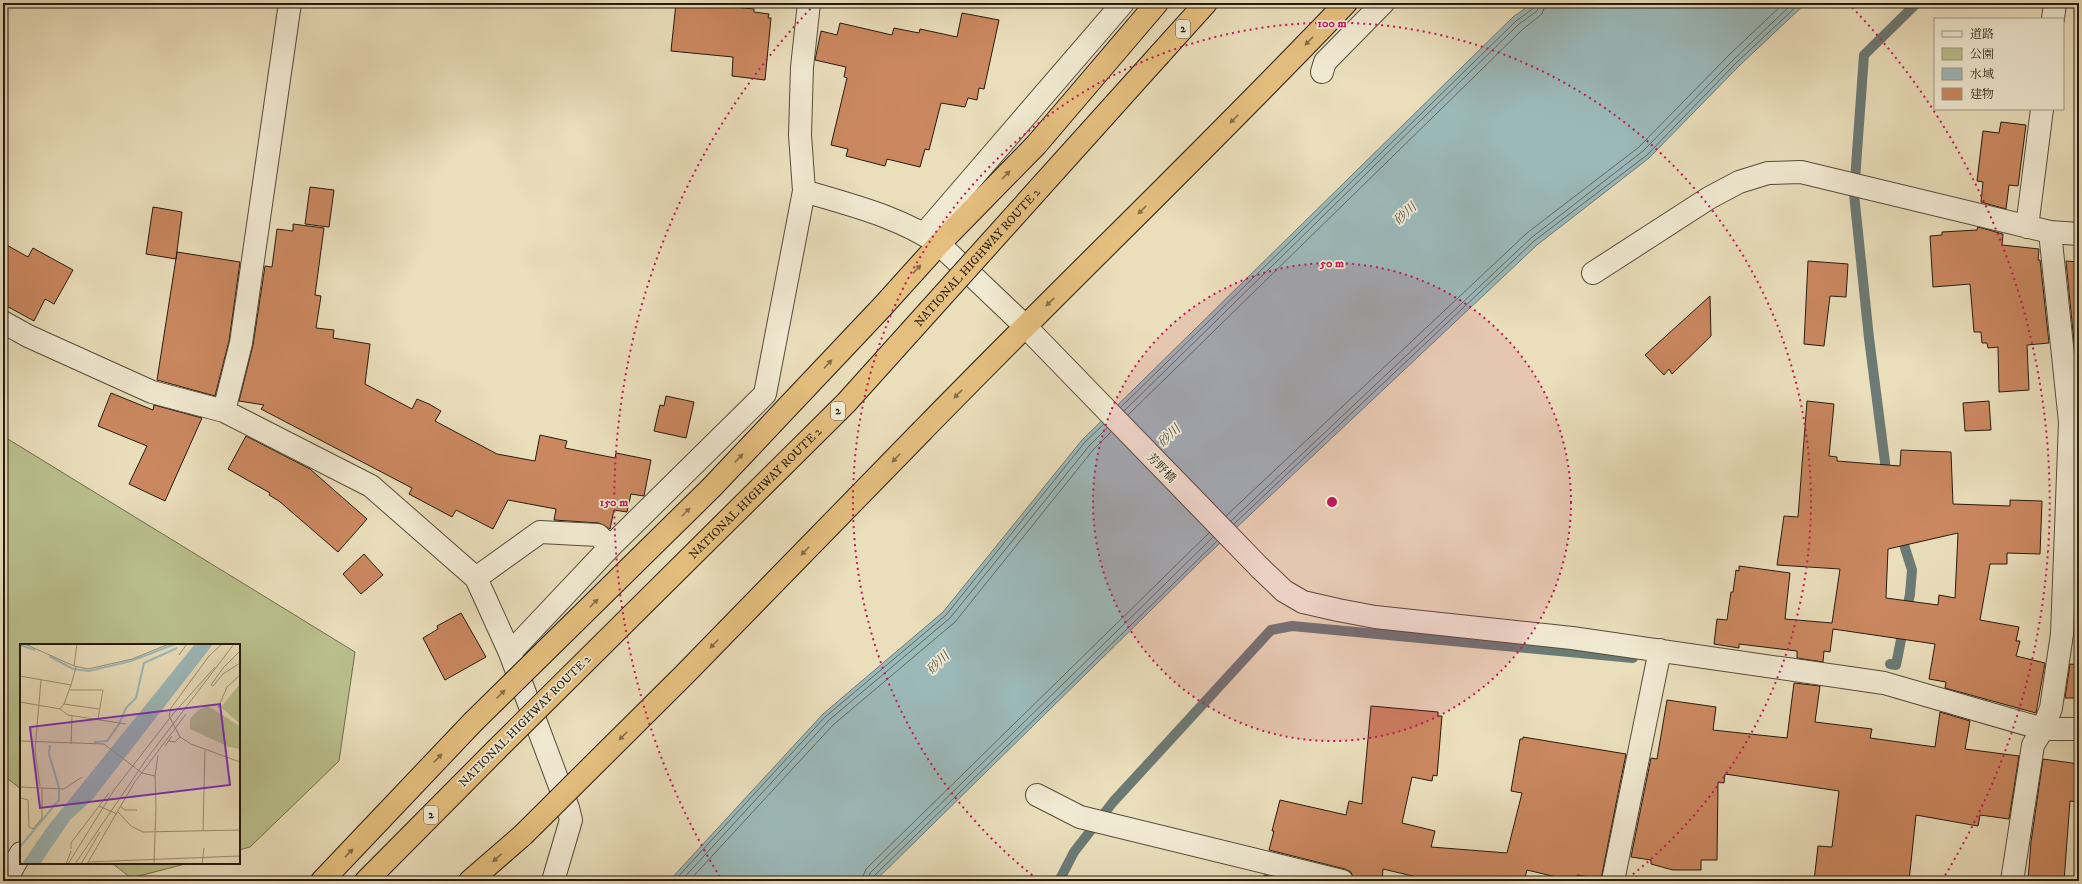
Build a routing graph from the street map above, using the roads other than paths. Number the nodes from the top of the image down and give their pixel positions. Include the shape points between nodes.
1 (290, 3) edge
2 (809, 3) edge
3 (1122, 3) edge
4 (1157, 3) edge
5 (1199, 3) edge
6 (1206, 3) edge
7 (1346, 3) edge
8 (1384, 3) edge
9 (2055, 3) edge
10 (2053, 18) edge
11 (1160, 54) junction
12 (1322, 72) dead end
13 (2042, 110) edge
14 (804, 191) junction
15 (2027, 227) junction
16 (2050, 232) junction
17 (2079, 234) edge
18 (931, 239) junction
19 (1593, 273) dead end
20 (3, 322) edge
21 (1025, 326) junction
22 (224, 411) junction
23 (610, 547) junction
24 (476, 578) junction
25 (1660, 650) junction
26 (510, 653) junction
27 (2043, 729) junction
28 (2079, 729) edge
29 (1037, 795) dead end
30 (20, 855) edge
31 (1338, 880) edge
32 (5, 881) edge
33 (322, 881) edge
34 (366, 881) edge
35 (470, 881) edge
36 (553, 881) edge
37 (1613, 881) edge
38 (2012, 881) edge

1 - 22 street via 241,343
2 - 14 street via 802,67 800,128
3 - 18 street
18 -> 4 highway via 1036,145
5 - 11 highway, NATIONAL HIGHWAY ROUTE 2 / 2
6 - 11 highway, NATIONAL HIGHWAY ROUTE 2 / 2
7 -> 21 highway via 1262,91
8 - 12 street via 1325,62
9 - 10 street
11 - 34 highway, NATIONAL HIGHWAY ROUTE 2 / 2, bridge via 846,403
13 - 15 street
14 - 18 street, 芳野橋 via 884,216
14 - 23 street via 765,394
15 - 16 street
15 - 19 street via 1801,172 1768,173 1739,182 1708,198
16 - 17 street
16 - 27 street via 2070,422 2062,634 2051,708
18 - 21 street, 芳野橋
33 -> 18 highway, bridge via 473,722 712,487 883,306
20 - 22 street via 28,336 152,392
21 - 25 street, 芳野橋 via 1260,568 1284,591 1303,602 1374,617
21 -> 35 highway, bridge via 685,674 523,835
22 - 24 street via 371,486
23 - 24 street via 598,535 540,532
23 - 26 street
24 - 26 street
25 - 27 street, 芳野橋 via 1884,683
25 - 37 street
26 - 36 street via 571,820
27 - 28 street, 芳野橋
27 - 38 street via 2033,745
29 - 31 street via 1085,818
30 - 32 street

